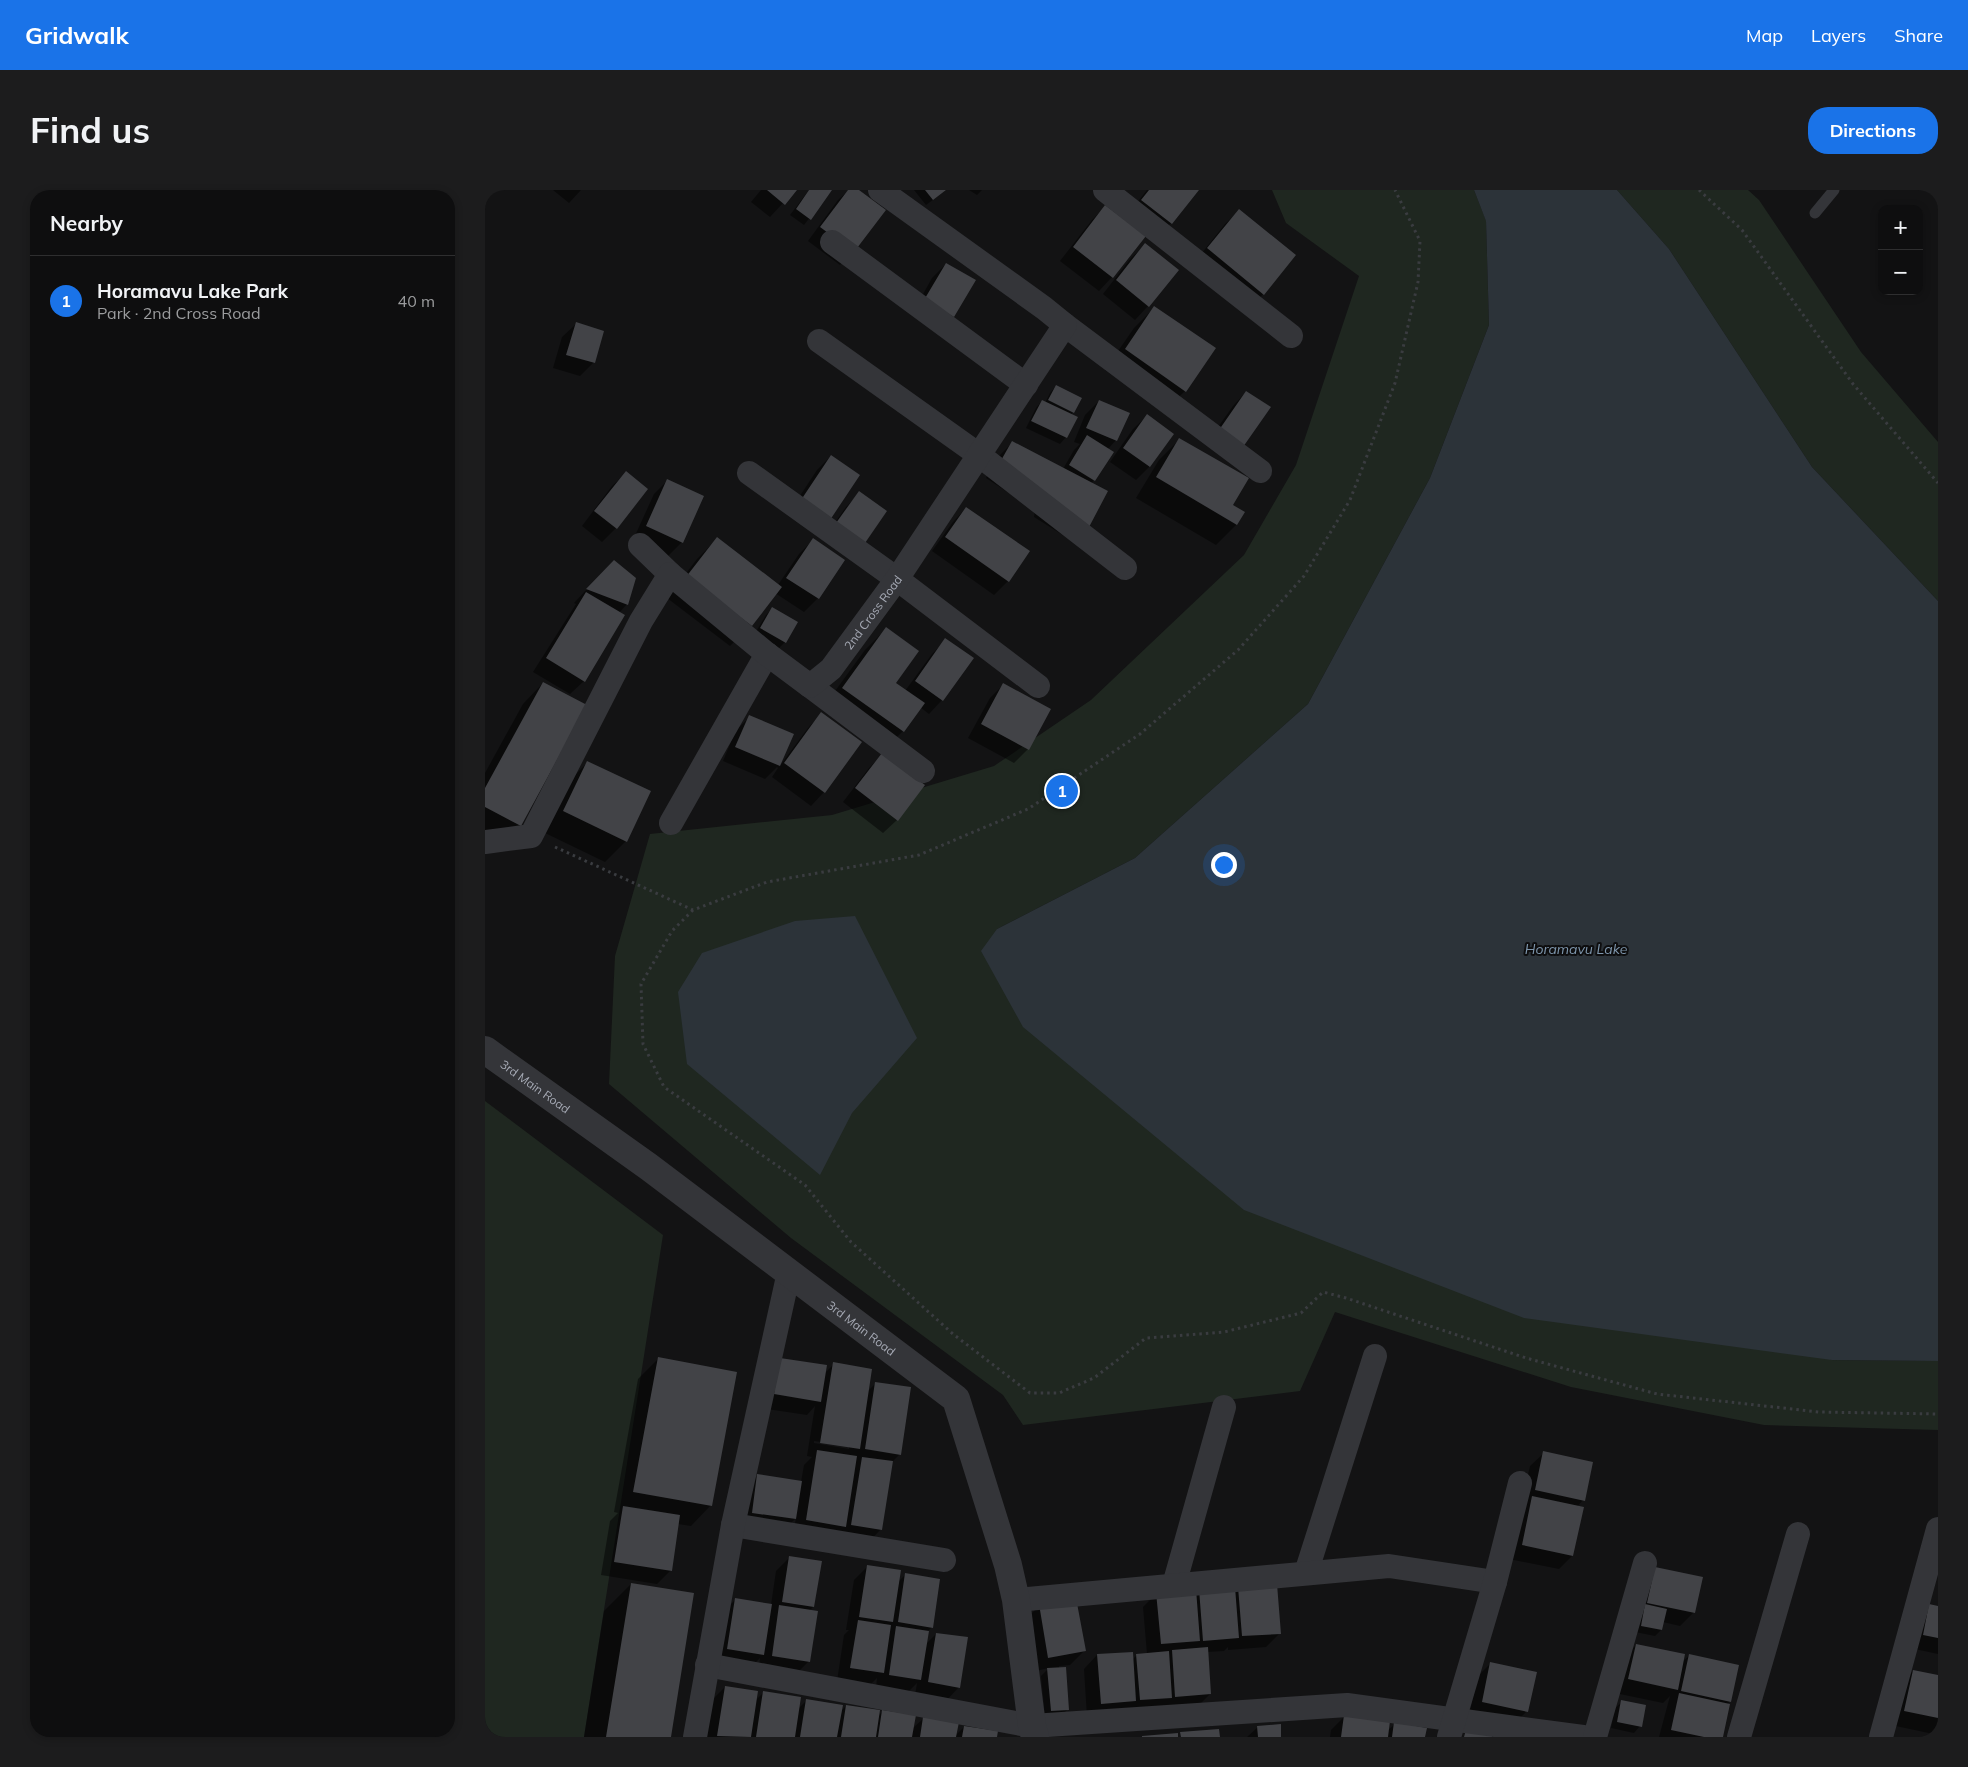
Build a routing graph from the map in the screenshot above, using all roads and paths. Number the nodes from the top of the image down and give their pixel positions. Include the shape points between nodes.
1 (880, 190) edge
2 (1105, 190) edge
3 (1395, 190) edge
4 (1699, 190) edge
5 (1834, 190) edge
6 (1815, 213) dead end
7 (832, 242) dead end
8 (1065, 326) junction
9 (1291, 336) dead end
10 (819, 341) dead end
11 (1026, 385) junction
12 (979, 455) junction
13 (1260, 471) dead end
14 (749, 473) dead end
15 (1938, 483) edge
16 (640, 545) dead end
17 (1125, 568) dead end
18 (671, 574) junction
19 (897, 578) junction
20 (767, 654) junction
21 (810, 686) junction
22 (1038, 686) dead end
23 (923, 771) dead end
24 (671, 824) dead end
25 (531, 836) junction
26 (485, 842) edge
27 (693, 910) junction
28 (485, 1050) edge
29 (789, 1272) junction
30 (1375, 1356) dead end
31 (1224, 1407) dead end
32 (1938, 1414) edge
33 (1520, 1483) dead end
34 (733, 1525) junction
35 (1938, 1529) edge
36 (1797, 1534) dead end
37 (944, 1560) dead end
38 (1645, 1563) dead end
39 (1306, 1573) junction
40 (1495, 1582) junction
41 (1174, 1585) junction
42 (1016, 1600) junction
43 (707, 1665) junction
44 (1451, 1729) edge
45 (1034, 1732) edge
46 (695, 1737) edge
47 (1583, 1737) edge
48 (1595, 1737) edge
49 (1739, 1737) edge
50 (1881, 1737) edge

1 - 8 street
2 - 9 street
3 - 27 path via 1420,241 1418,282 1395,382 1350,500 1304,576 1238,650 1139,734 1028,809 919,855 767,882
4 - 15 path via 1742,230 1853,384
5 - 6 lane
7 - 11 street
8 - 11 street, 2nd Cross Road
8 - 13 street
10 - 12 street
11 - 12 street, 2nd Cross Road
12 - 17 street
12 - 19 street, 2nd Cross Road
14 - 19 street
16 - 18 street
18 - 20 street
18 - 25 street via 641,621
19 - 21 street, 2nd Cross Road via 831,669
19 - 22 street
20 - 21 street
20 - 24 street
21 - 23 street
25 - 26 street
25 - 27 path
27 - 32 path via 672,931 641,984 643,1044 664,1087 805,1185 851,1242 953,1334 1030,1393 1059,1393 1094,1378 1146,1338 1224,1332 1301,1313 1323,1292 1526,1358 1657,1394 1819,1412
28 - 29 street, 3rd Main Road
29 - 34 street
29 - 42 street, 3rd Main Road via 956,1399 1008,1564
30 - 39 street
31 - 41 street
33 - 40 street
34 - 37 street
34 - 43 street
35 - 50 street
36 - 49 street
38 - 48 street
39 - 40 street via 1389,1566
39 - 41 street
40 - 44 street
41 - 42 street
42 - 45 street, 3rd Main Road
43 - 45 street
43 - 46 street
44 - 45 street via 1347,1705
44 - 47 street

